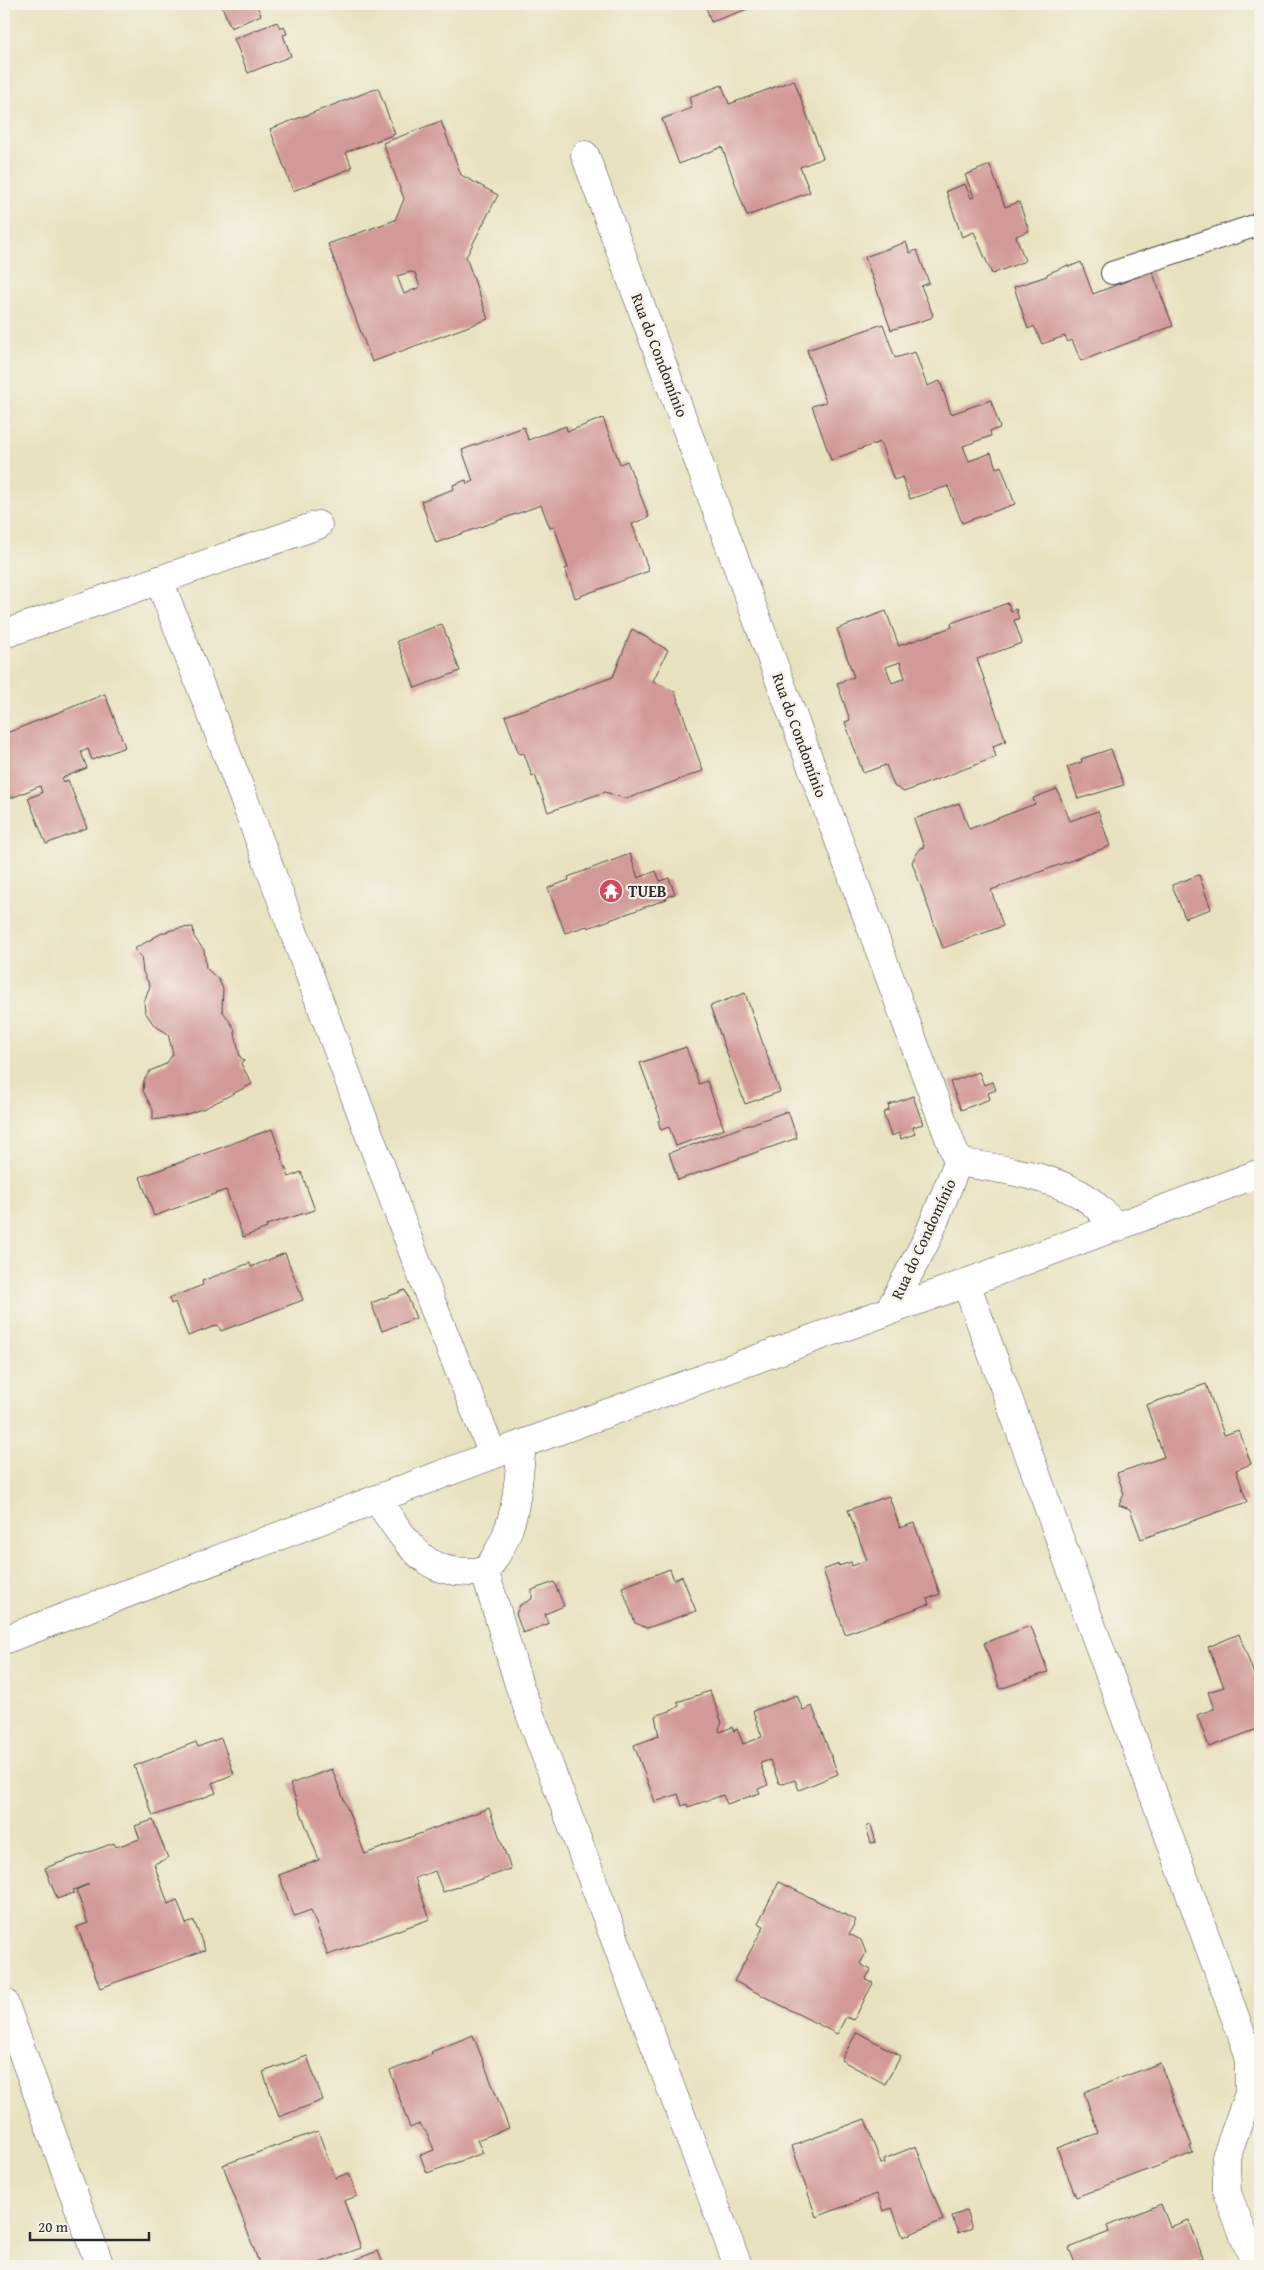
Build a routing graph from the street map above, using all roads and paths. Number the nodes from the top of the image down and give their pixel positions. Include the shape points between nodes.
1 (585, 155) dead end
2 (1260, 224) edge
3 (1112, 273) dead end
4 (318, 526) dead end
5 (159, 580) junction
6 (4, 634) edge
7 (958, 1162) junction
8 (1260, 1173) edge
9 (1118, 1227) junction
10 (966, 1283) junction
11 (890, 1309) junction
12 (522, 1444) junction
13 (493, 1455) junction
14 (377, 1500) junction
15 (485, 1572) junction
16 (4, 1640) edge
17 (4, 2002) edge
18 (100, 2266) edge
19 (738, 2266) edge
20 (1256, 2266) edge

1 - 7 street, Rua do Condomínio
2 - 3 lane
4 - 5 street
5 - 6 street
5 - 13 street via 236,776 432,1303
7 - 9 street via 1020,1172 1060,1185 1082,1195
7 - 11 street, Rua do Condomínio via 927,1239
8 - 9 street
9 - 10 street
10 - 11 street
10 - 20 street via 1249,2055 1249,2093 1226,2157 1227,2193
11 - 12 street
12 - 13 street
12 - 15 street via 509,1532
13 - 14 street
14 - 15 street via 418,1553 433,1565
14 - 16 street
15 - 19 street via 518,1685
17 - 18 street

